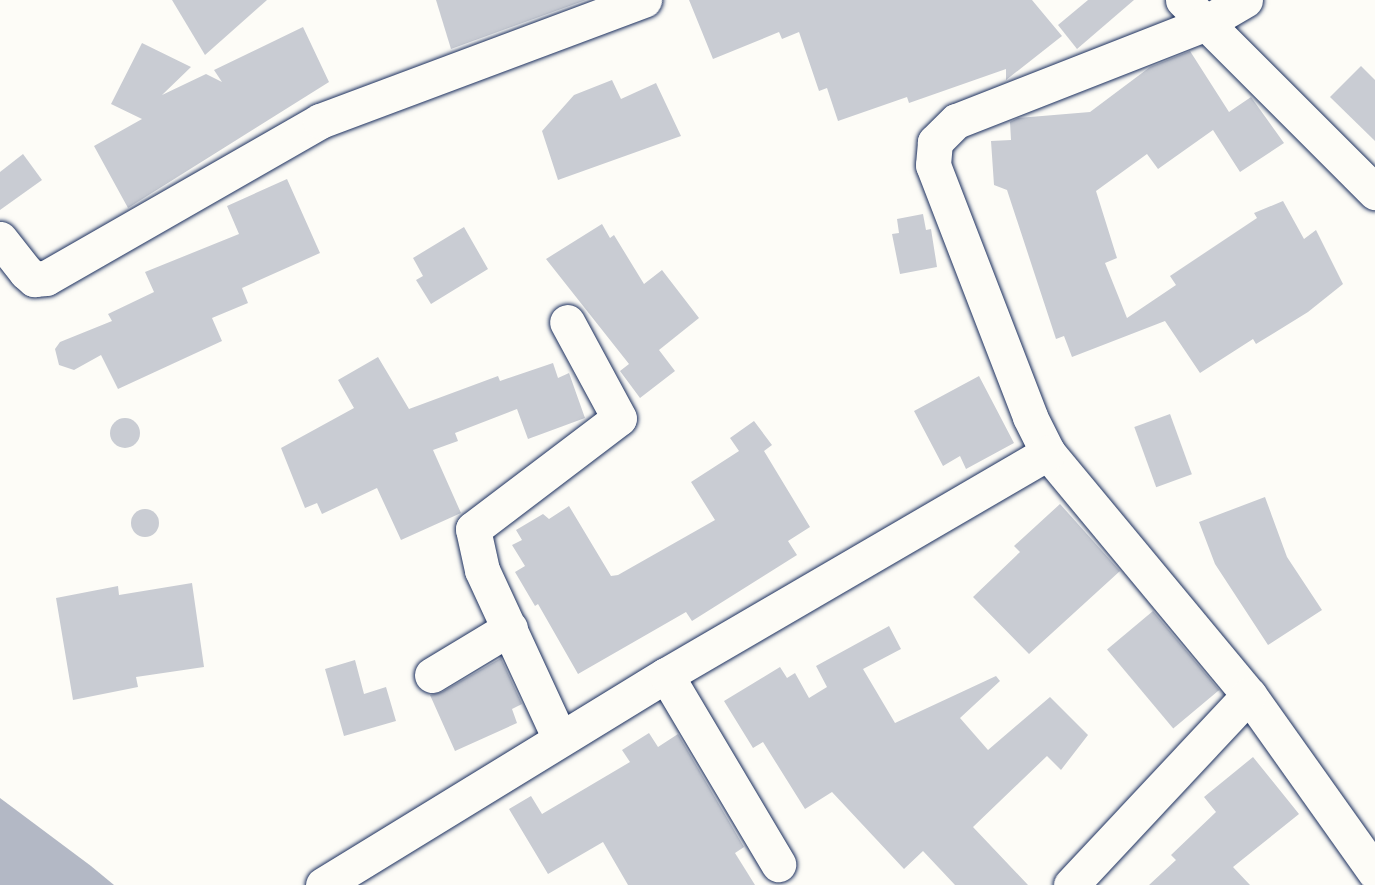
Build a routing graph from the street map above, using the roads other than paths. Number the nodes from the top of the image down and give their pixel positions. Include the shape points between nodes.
1 (644, 0) edge
2 (1245, 0) edge
3 (1194, 12) edge
4 (1375, 192) edge
5 (0, 239) edge
6 (567, 322) dead end
7 (1048, 453) junction
8 (510, 628) junction
9 (666, 675) junction
10 (432, 676) dead end
11 (1249, 695) junction
12 (560, 739) junction
13 (778, 864) dead end
14 (1375, 872) edge
15 (323, 885) edge
16 (1071, 885) edge

1 - 5 street via 320,121 46,278 34,279
2 - 3 street
3 - 4 street
3 - 7 street via 956,121 935,142 933,165
6 - 8 street via 619,418 473,529 482,570
7 - 9 street
7 - 11 street
8 - 10 street
8 - 12 street
9 - 12 street
9 - 13 street
11 - 14 street
11 - 16 street
12 - 15 street

